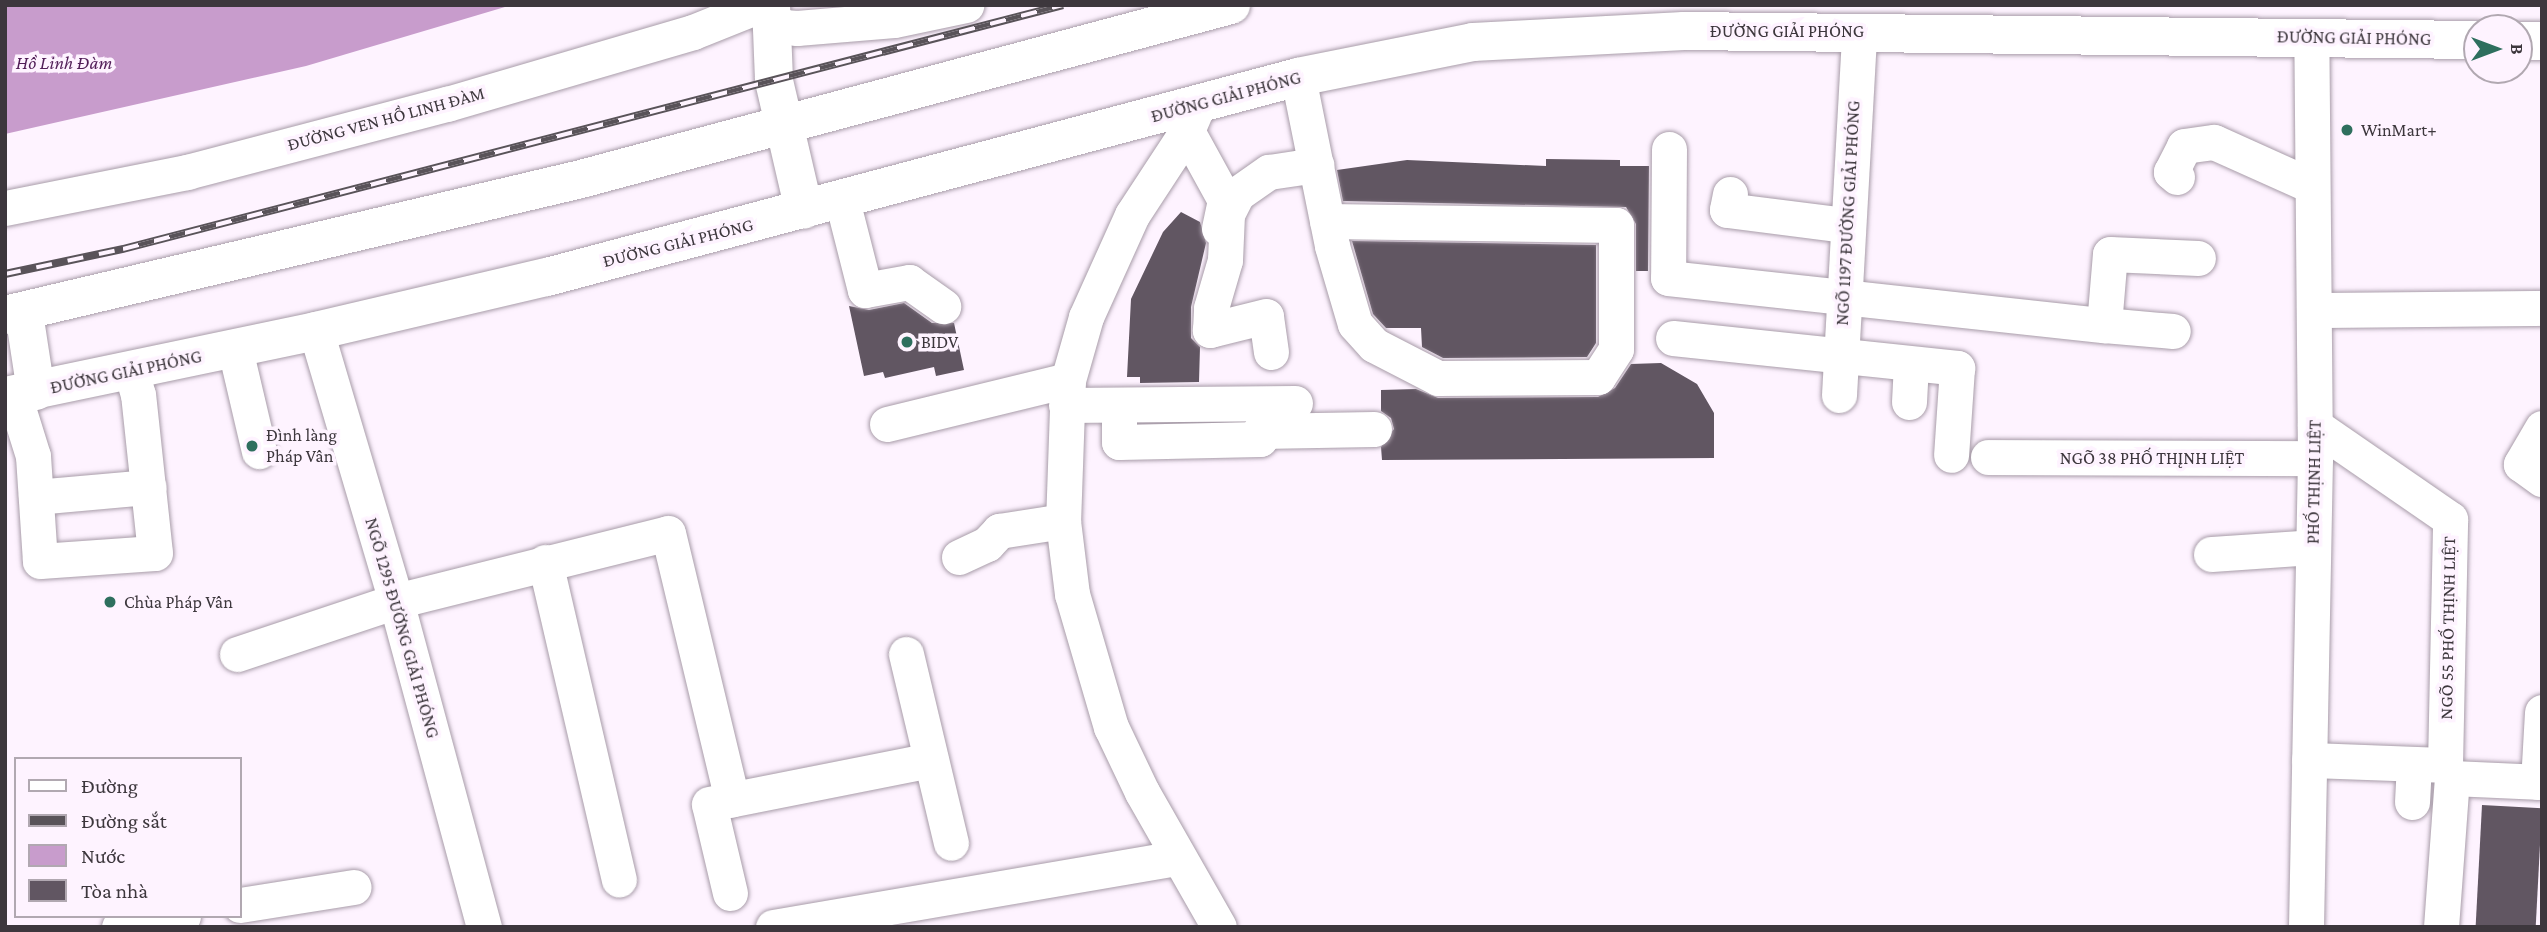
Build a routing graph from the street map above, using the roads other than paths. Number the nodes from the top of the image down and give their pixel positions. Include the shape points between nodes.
1 (966, 5) edge
2 (1231, 5) edge
3 (768, 10) edge
4 (2023, 19) edge
5 (1859, 32) junction
6 (2311, 37) junction
7 (2463, 40) edge
8 (1298, 77) junction
9 (1192, 118) junction
10 (782, 123) junction
11 (1669, 149) dead end
12 (1316, 165) junction
13 (2177, 177) dead end
14 (2312, 186) junction
15 (1730, 194) dead end
16 (842, 200) junction
17 (5, 208) edge
18 (804, 210) junction
19 (1328, 221) junction
20 (1846, 225) junction
21 (1219, 228) dead end
22 (2198, 258) dead end
23 (1842, 299) junction
24 (943, 306) dead end
25 (2542, 308) edge
26 (2314, 310) junction
27 (15, 314) edge
28 (2104, 325) junction
29 (316, 331) junction
30 (2173, 331) dead end
31 (1673, 338) dead end
32 (235, 349) junction
33 (1271, 352) dead end
34 (1840, 358) junction
35 (1911, 364) junction
36 (131, 371) junction
37 (1067, 392) junction
38 (18, 394) edge
39 (1839, 395) dead end
40 (1909, 402) dead end
41 (1295, 403) dead end
42 (1119, 404) junction
43 (887, 424) dead end
44 (2542, 428) edge
45 (1374, 429) dead end
46 (2315, 442) junction
47 (259, 451) dead end
48 (1951, 455) dead end
49 (1989, 457) dead end
50 (2542, 479) edge
51 (149, 487) junction
52 (36, 497) junction
53 (1063, 521) junction
54 (2313, 547) junction
55 (2211, 554) dead end
56 (959, 557) dead end
57 (545, 562) junction
58 (396, 601) junction
59 (237, 654) dead end
60 (906, 654) dead end
61 (2542, 712) edge
62 (2309, 760) junction
63 (930, 761) junction
64 (2414, 764) junction
65 (2540, 782) edge
66 (732, 799) junction
67 (2412, 802) dead end
68 (951, 844) dead end
69 (1178, 858) junction
70 (619, 880) dead end
71 (354, 887) dead end
72 (730, 893) dead end
73 (242, 905) edge
74 (919, 916) edge
75 (484, 927) edge
76 (773, 927) edge
77 (1219, 927) edge
78 (2306, 927) edge
79 (2441, 927) edge

1 - 3 street via 894,20 797,28 784,27
2 - 10 main road
3 - 10 main road
3 - 17 street, ĐƯỜNG VEN HỒ LINH ĐÀM via 447,104 187,172
4 - 5 main road, ĐƯỜNG GIẢI PHÓNG
4 - 6 main road, ĐƯỜNG GIẢI PHÓNG
5 - 8 main road, ĐƯỜNG GIẢI PHÓNG via 1684,31 1473,42
5 - 20 street, NGÕ 1197 ĐƯỜNG GIẢI PHÓNG
6 - 7 main road, ĐƯỜNG GIẢI PHÓNG
6 - 14 street, PHỐ THỊNH LIỆT
8 - 9 main road, ĐƯỜNG GIẢI PHÓNG
8 - 12 street
9 - 16 main road, ĐƯỜNG GIẢI PHÓNG
9 - 21 street via 1225,200
9 - 37 street via 1132,215 1107,266
10 - 18 main road
10 - 27 main road via 581,179
11 - 23 street via 1668,278
12 - 19 street
12 - 33 street via 1269,172 1237,194 1227,214 1225,260 1211,308 1210,330 1266,316
13 - 14 street via 2171,172 2185,146 2214,142
14 - 26 street, PHỐ THỊNH LIỆT
15 - 20 street via 1727,210
16 - 18 main road, ĐƯỜNG GIẢI PHÓNG
16 - 24 street via 865,290 909,282
18 - 29 main road, ĐƯỜNG GIẢI PHÓNG
19 - 19 street via 1355,324 1374,345 1422,374 1438,378 1598,377 1616,349 1616,225
20 - 23 street, NGÕ 1197 ĐƯỜNG GIẢI PHÓNG
22 - 28 street via 2110,254
23 - 28 street
23 - 34 street, NGÕ 1197 ĐƯỜNG GIẢI PHÓNG
25 - 26 street
26 - 46 street, PHỐ THỊNH LIỆT
27 - 38 main road
28 - 30 street
29 - 32 main road, ĐƯỜNG GIẢI PHÓNG
29 - 58 street, NGÕ 1295 ĐƯỜNG GIẢI PHÓNG
31 - 34 street
32 - 36 main road, ĐƯỜNG GIẢI PHÓNG
32 - 47 street
34 - 35 street
34 - 39 street, NGÕ 1197 ĐƯỜNG GIẢI PHÓNG
35 - 40 street
35 - 48 street via 1956,368
36 - 38 main road, ĐƯỜNG GIẢI PHÓNG
36 - 51 street
37 - 42 street
37 - 43 street
37 - 53 street
38 - 52 street via 33,456
41 - 42 street
42 - 45 street via 1119,442 1259,439 1259,431
44 - 50 street via 2521,464
46 - 49 street, NGÕ 38 PHỐ THĮNH LIỆT
46 - 54 street, PHỐ THỊNH LIỆT
46 - 64 street, NGÕ 55 PHỐ THỊNH LIỆT via 2450,519 2445,765
51 - 52 street
51 - 52 street via 155,553 40,561
53 - 56 street via 999,531 987,544
53 - 69 street via 1072,594 1111,727
54 - 55 street
54 - 62 street, PHỐ THỊNH LIỆT
57 - 58 street
57 - 66 street via 668,533
57 - 70 street
58 - 59 street
58 - 75 street, NGÕ 1295 ĐƯỜNG GIẢI PHÓNG
60 - 63 street
61 - 65 street
62 - 64 street, NGÕ 55 PHỐ THỊNH LIỆT
62 - 78 street, PHỐ THỊNH LIỆT
63 - 66 street
63 - 68 street
64 - 67 street
65 - 79 street via 2452,778
66 - 72 street via 709,804
69 - 74 street
69 - 77 street
71 - 73 street
74 - 76 street

